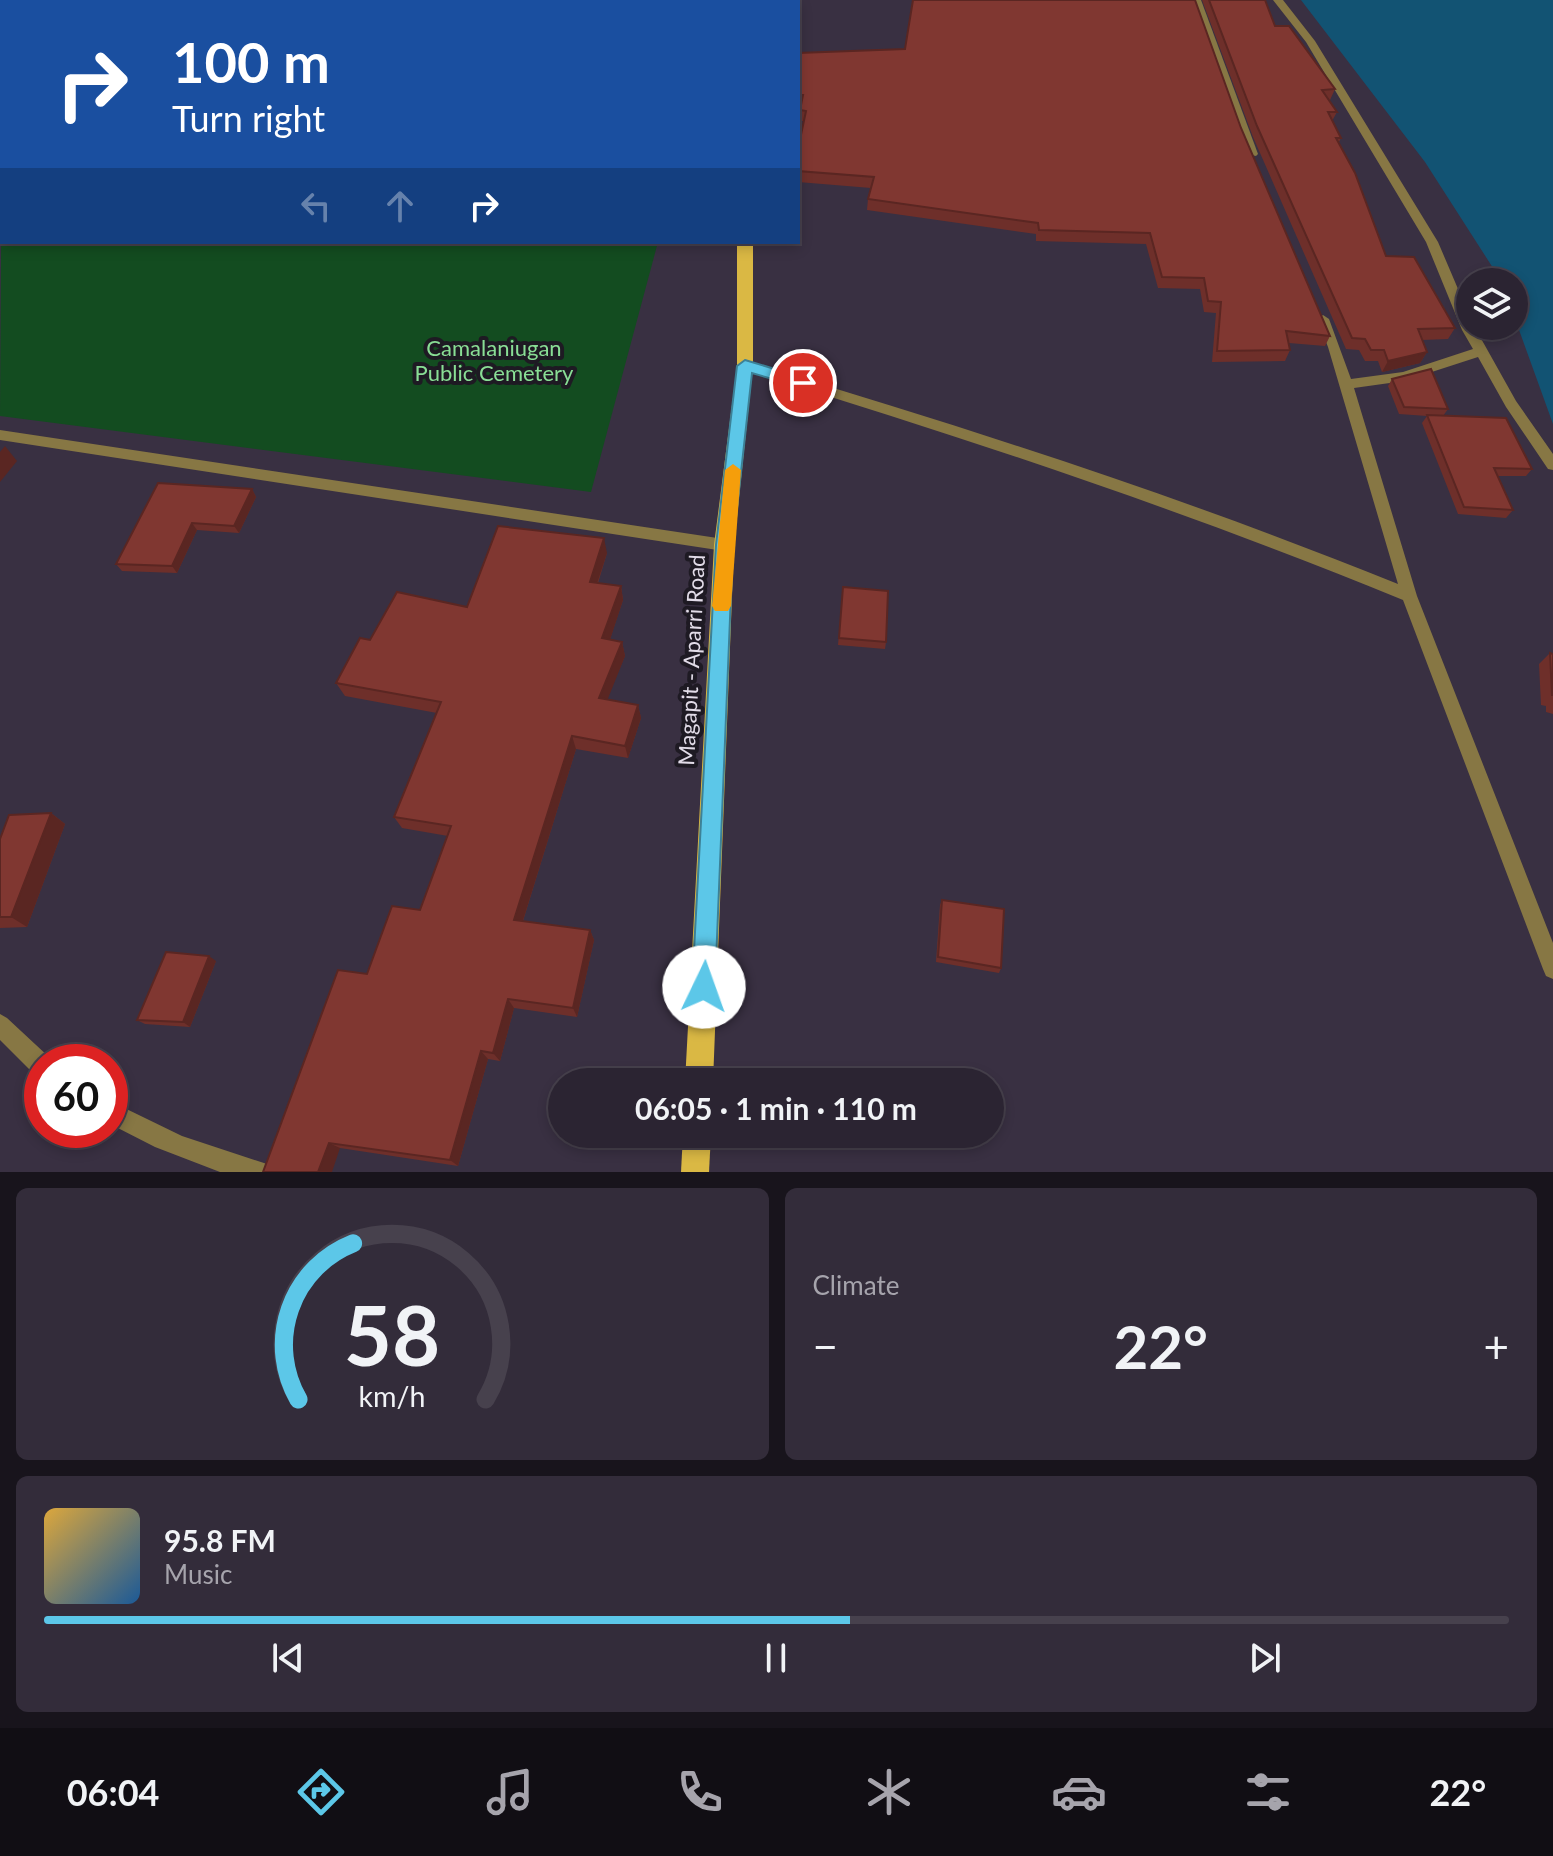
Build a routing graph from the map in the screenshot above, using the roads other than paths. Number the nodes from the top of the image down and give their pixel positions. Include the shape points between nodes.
1 (1196, 0) edge
2 (1278, 0) edge
3 (1257, 165) edge
4 (745, 244) edge
5 (1317, 305) edge
6 (1481, 351) junction
7 (745, 366) junction
8 (1346, 384) junction
9 (0, 435) edge
10 (1553, 465) edge
11 (724, 545) junction
12 (1409, 596) junction
13 (1553, 969) edge
14 (0, 1025) edge
15 (24, 1048) edge
16 (700, 1068) edge
17 (128, 1123) edge
18 (696, 1148) edge
19 (259, 1172) edge
20 (695, 1172) edge

1 - 3 street
2 - 6 street via 1310,41 1432,242
4 - 7 main road, Magapit - Aparri Road
5 - 8 street
6 - 8 street via 1404,376
6 - 10 street
7 - 11 main road, Magapit - Aparri Road
7 - 12 street via 963,431 1293,547
8 - 12 street
9 - 11 street
11 - 16 main road, Magapit - Aparri Road
12 - 13 street
14 - 15 street
17 - 19 street via 211,1159
18 - 20 main road

